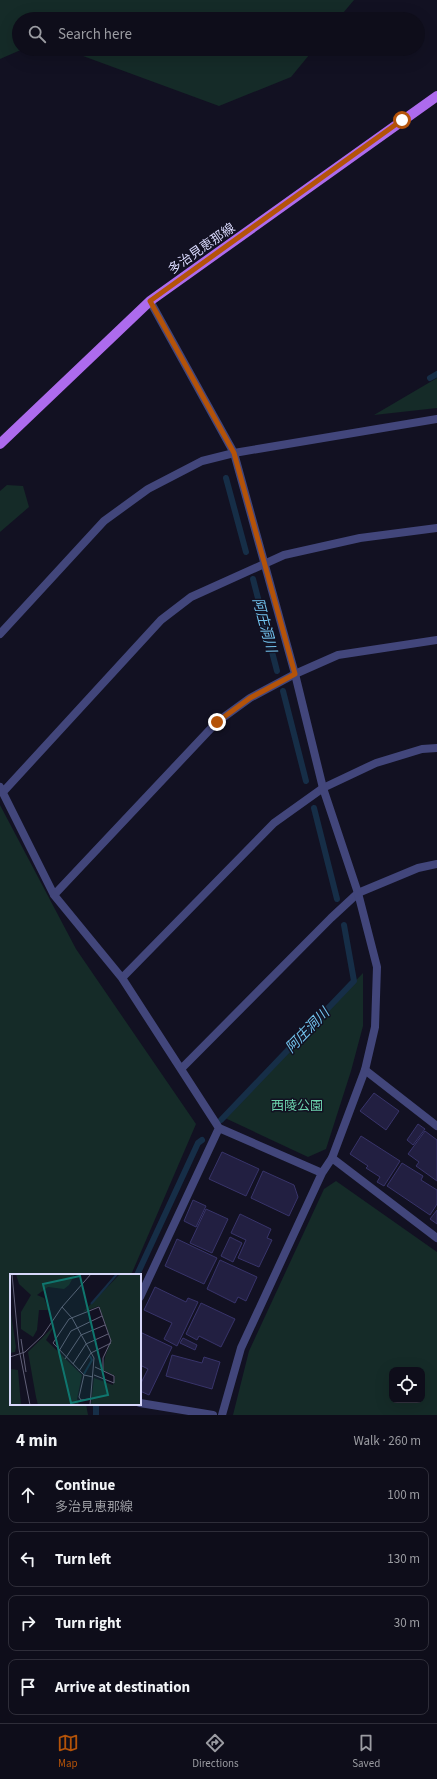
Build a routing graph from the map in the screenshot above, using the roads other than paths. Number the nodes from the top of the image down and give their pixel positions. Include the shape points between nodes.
1 (437, 96) edge
2 (150, 301) junction
3 (437, 419) edge
4 (0, 444) edge
5 (234, 453) junction
6 (437, 528) edge
7 (264, 563) junction
8 (0, 634) edge
9 (437, 640) edge
10 (295, 674) junction
11 (437, 748) edge
12 (323, 788) junction
13 (1, 789) edge
14 (437, 864) edge
15 (358, 893) junction
16 (54, 895) junction
17 (122, 978) junction
18 (181, 1069) junction
19 (365, 1070) junction
20 (437, 1126) edge
21 (219, 1128) junction
22 (332, 1158) junction
23 (322, 1173) junction
24 (437, 1238) edge
25 (141, 1294) edge
26 (141, 1403) edge
27 (213, 1415) edge
28 (222, 1415) edge

1 - 2 main road, 多治見恵那線
2 - 4 main road, 多治見恵那線
2 - 5 street
3 - 5 street
5 - 7 street
5 - 8 street via 202,461 148,489 104,521
6 - 7 street via 360,538 284,555
7 - 10 street
7 - 13 street via 191,597 161,620
9 - 10 street via 338,655
10 - 12 street
10 - 16 street via 250,698 217,722
11 - 12 street via 376,762
12 - 15 street
12 - 17 street via 274,823
13 - 16 street
14 - 15 street via 418,868
15 - 18 street
15 - 19 street via 377,967 375,1027
16 - 17 street
17 - 18 street
18 - 21 street
19 - 20 street
19 - 22 street
21 - 23 street
21 - 25 street
22 - 23 street
22 - 24 street
23 - 28 street via 241,1348
26 - 27 street

